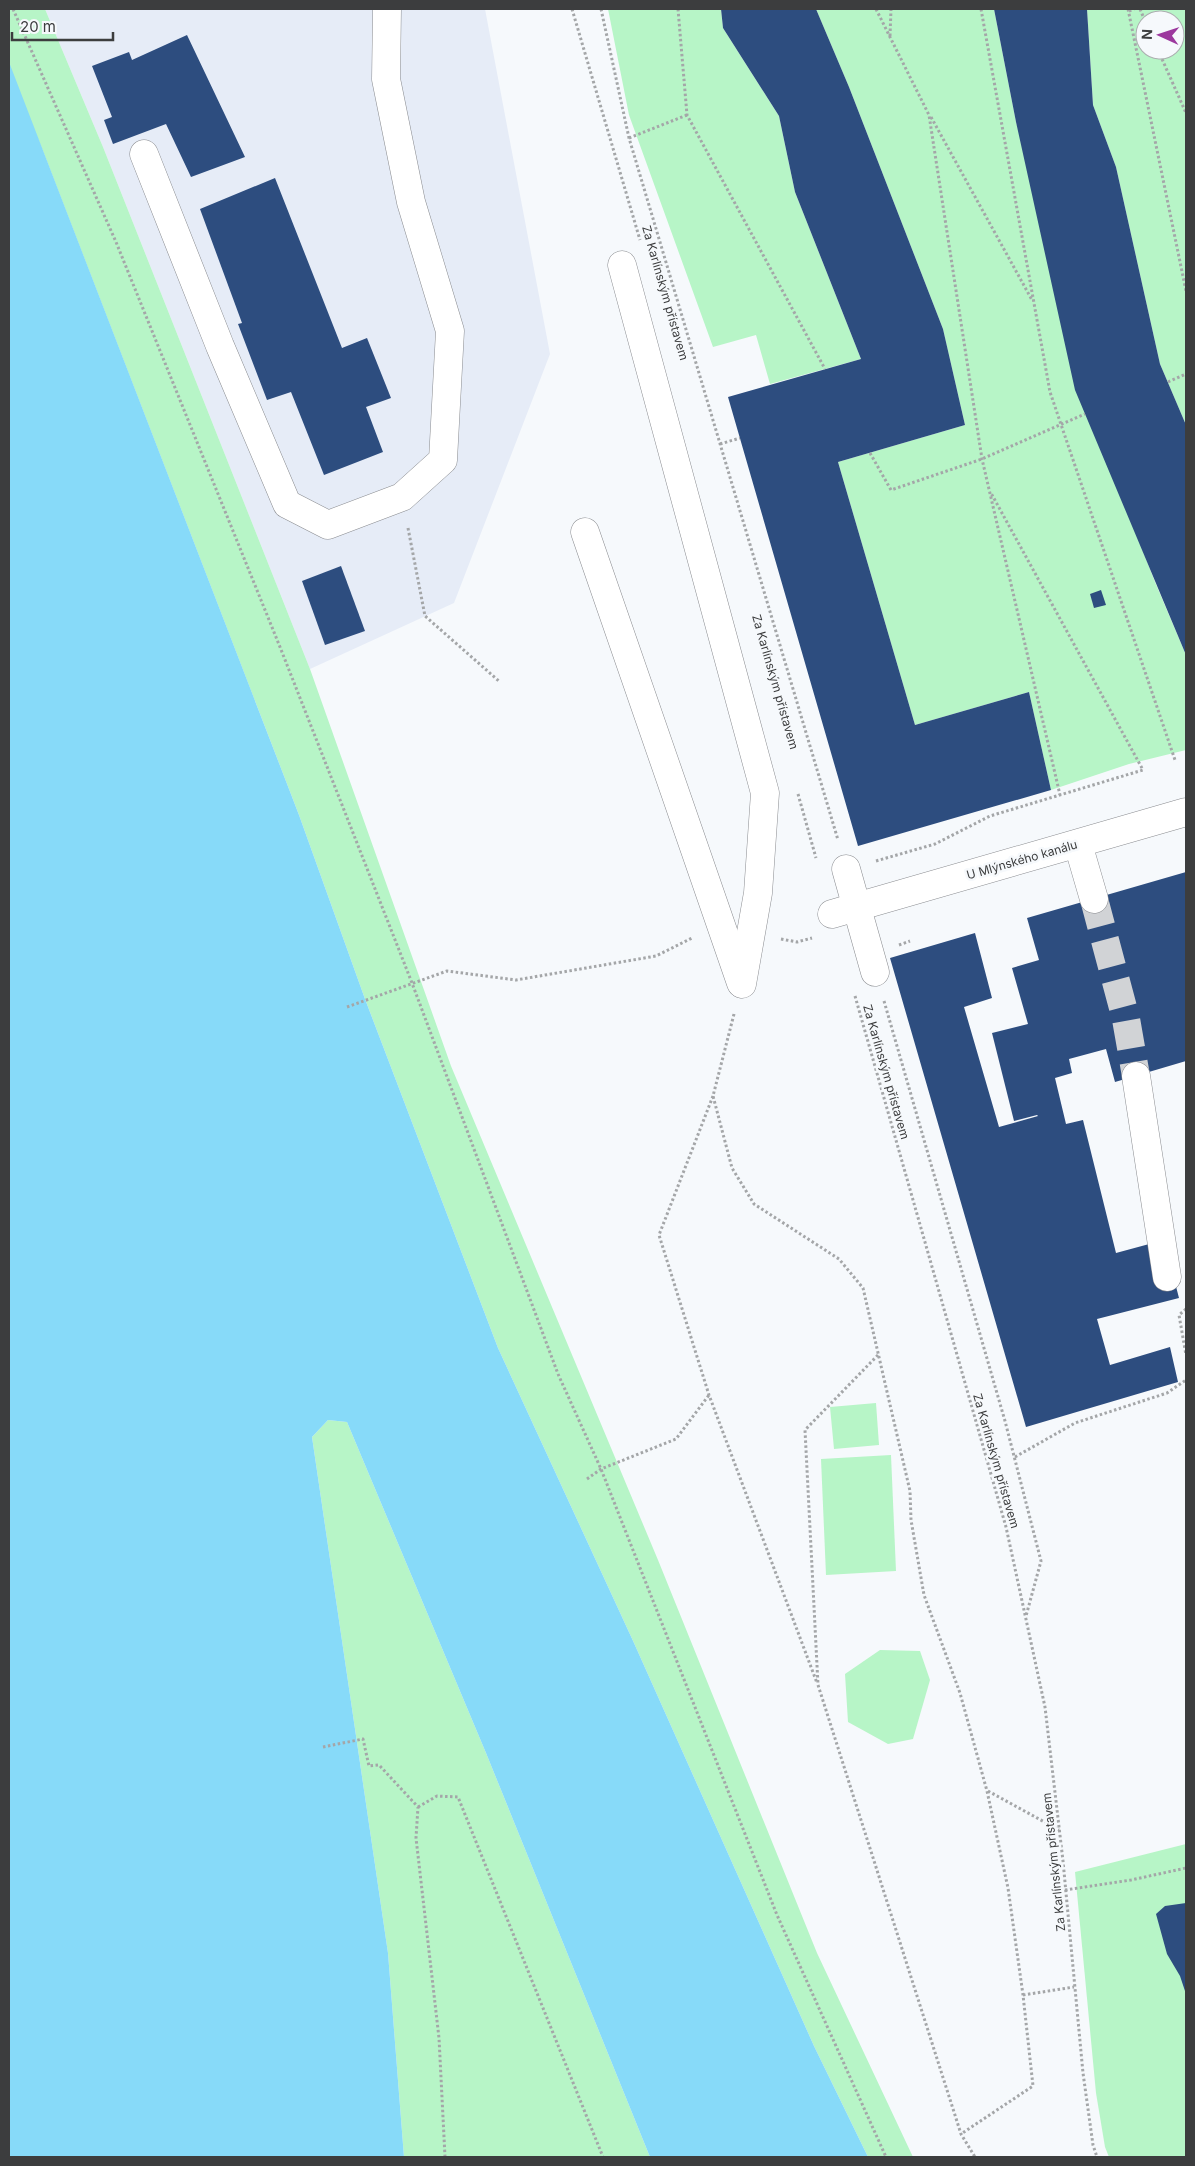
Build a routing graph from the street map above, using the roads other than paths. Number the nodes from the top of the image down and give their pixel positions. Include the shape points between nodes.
1 (388, 9) edge
2 (144, 154) dead end
3 (622, 265) dead end
4 (585, 532) dead end
5 (1186, 812) edge
6 (1078, 844) junction
7 (846, 869) road end
8 (1094, 898) tunnel mouth
9 (844, 910) junction
10 (875, 972) road end
11 (1136, 1076) tunnel mouth
12 (1167, 1277) dead end

1 - 2 street via 386,79 410,202 450,331 443,460 402,497 328,525 287,504
3 - 4 street via 765,793 758,892 742,984
5 - 6 street, U Mlýnského kanálu
6 - 8 street
6 - 9 street, U Mlýnského kanálu
7 - 9 street
9 - 10 street
11 - 12 street

